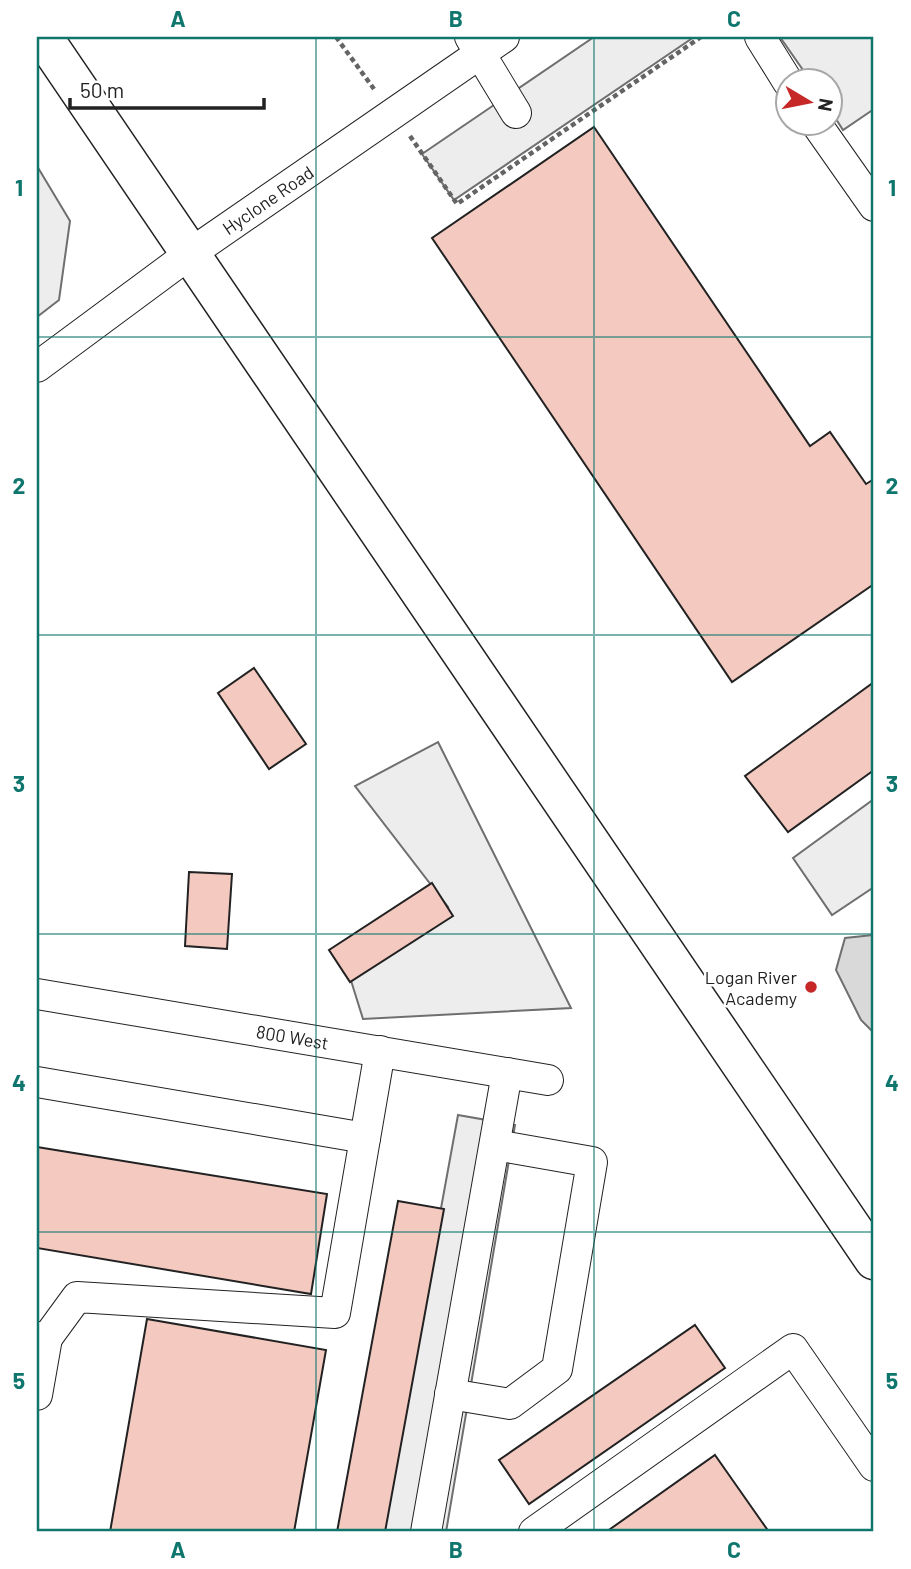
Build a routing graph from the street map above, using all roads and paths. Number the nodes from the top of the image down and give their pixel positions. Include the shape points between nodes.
1 (43, 37) edge
2 (336, 37) edge
3 (701, 37) edge
4 (760, 37) edge
5 (484, 42) edge
6 (779, 66) edge
7 (374, 89) dead end
8 (516, 113) dead end
9 (407, 132) dead end
10 (825, 136) edge
11 (874, 206) edge
12 (191, 253) junction
13 (37, 368) edge
14 (37, 995) edge
15 (380, 1051) junction
16 (507, 1073) junction
17 (548, 1080) dead end
18 (37, 1083) edge
19 (365, 1138) junction
20 (495, 1145) junction
21 (874, 1260) edge
22 (42, 1338) edge
23 (450, 1394) junction
24 (37, 1395) edge
25 (874, 1466) edge
26 (426, 1532) edge
27 (534, 1532) edge

1 - 12 highway
2 - 7 path
3 - 9 path via 457,204
4 - 6 street
5 - 8 street
5 - 12 street, Hyclone Road
10 - 11 street
12 - 13 street, Hyclone Road
12 - 21 highway
14 - 15 street, 800 West
15 - 16 street, 800 West
15 - 19 street
16 - 17 street, 800 West
16 - 20 street
18 - 19 street
19 - 22 street via 335,1313 78,1297
20 - 23 street
20 - 23 street via 592,1162 557,1369 510,1404
22 - 24 street
23 - 26 street
25 - 27 street via 793,1349

